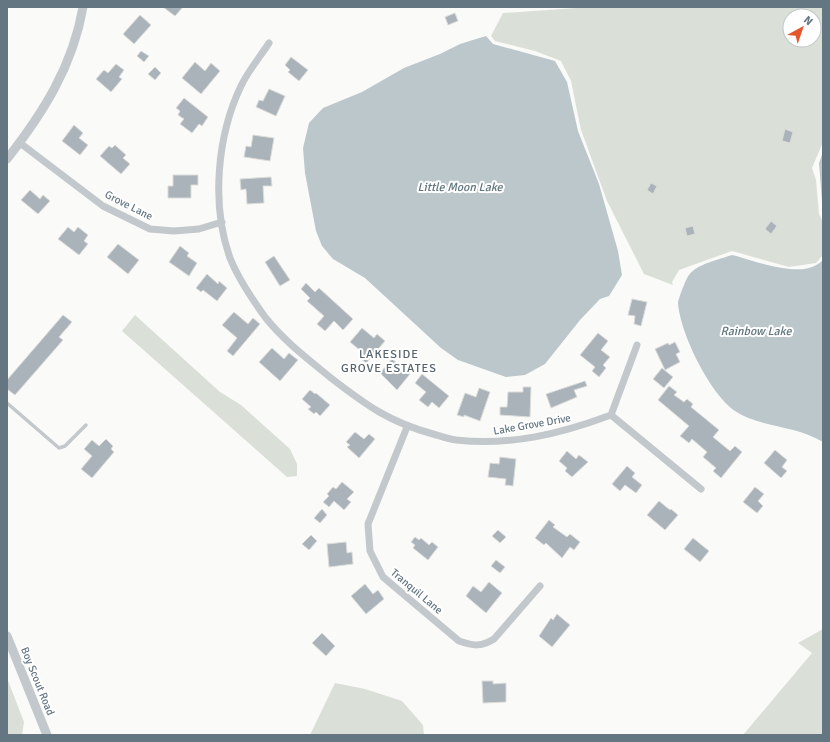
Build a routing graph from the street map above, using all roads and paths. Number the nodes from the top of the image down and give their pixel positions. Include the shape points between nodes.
1 (83, 7) edge
2 (269, 43) dead end
3 (20, 143) junction
4 (7, 159) edge
5 (222, 222) junction
6 (637, 345) dead end
7 (7, 403) edge
8 (611, 415) junction
9 (86, 425) dead end
10 (407, 427) junction
11 (701, 489) dead end
12 (540, 586) dead end
13 (7, 636) edge
14 (47, 735) edge

1 - 3 street via 76,38 62,75 46,106
2 - 5 street, Lake Grove Drive via 241,86 224,129 218,178
3 - 4 street
3 - 5 street, Grove Lane via 103,206 150,229 199,229
5 - 10 street, Lake Grove Drive via 230,257 249,294 266,318 298,352 368,407
6 - 8 street
7 - 9 lane via 59,448 65,446
8 - 10 street, Lake Grove Drive via 569,430 501,442 454,440
8 - 11 street
10 - 12 street, Tranquil Lane via 368,524 370,551 383,577 459,641 473,646 484,645 494,639
13 - 14 street, Boy Scout Road

